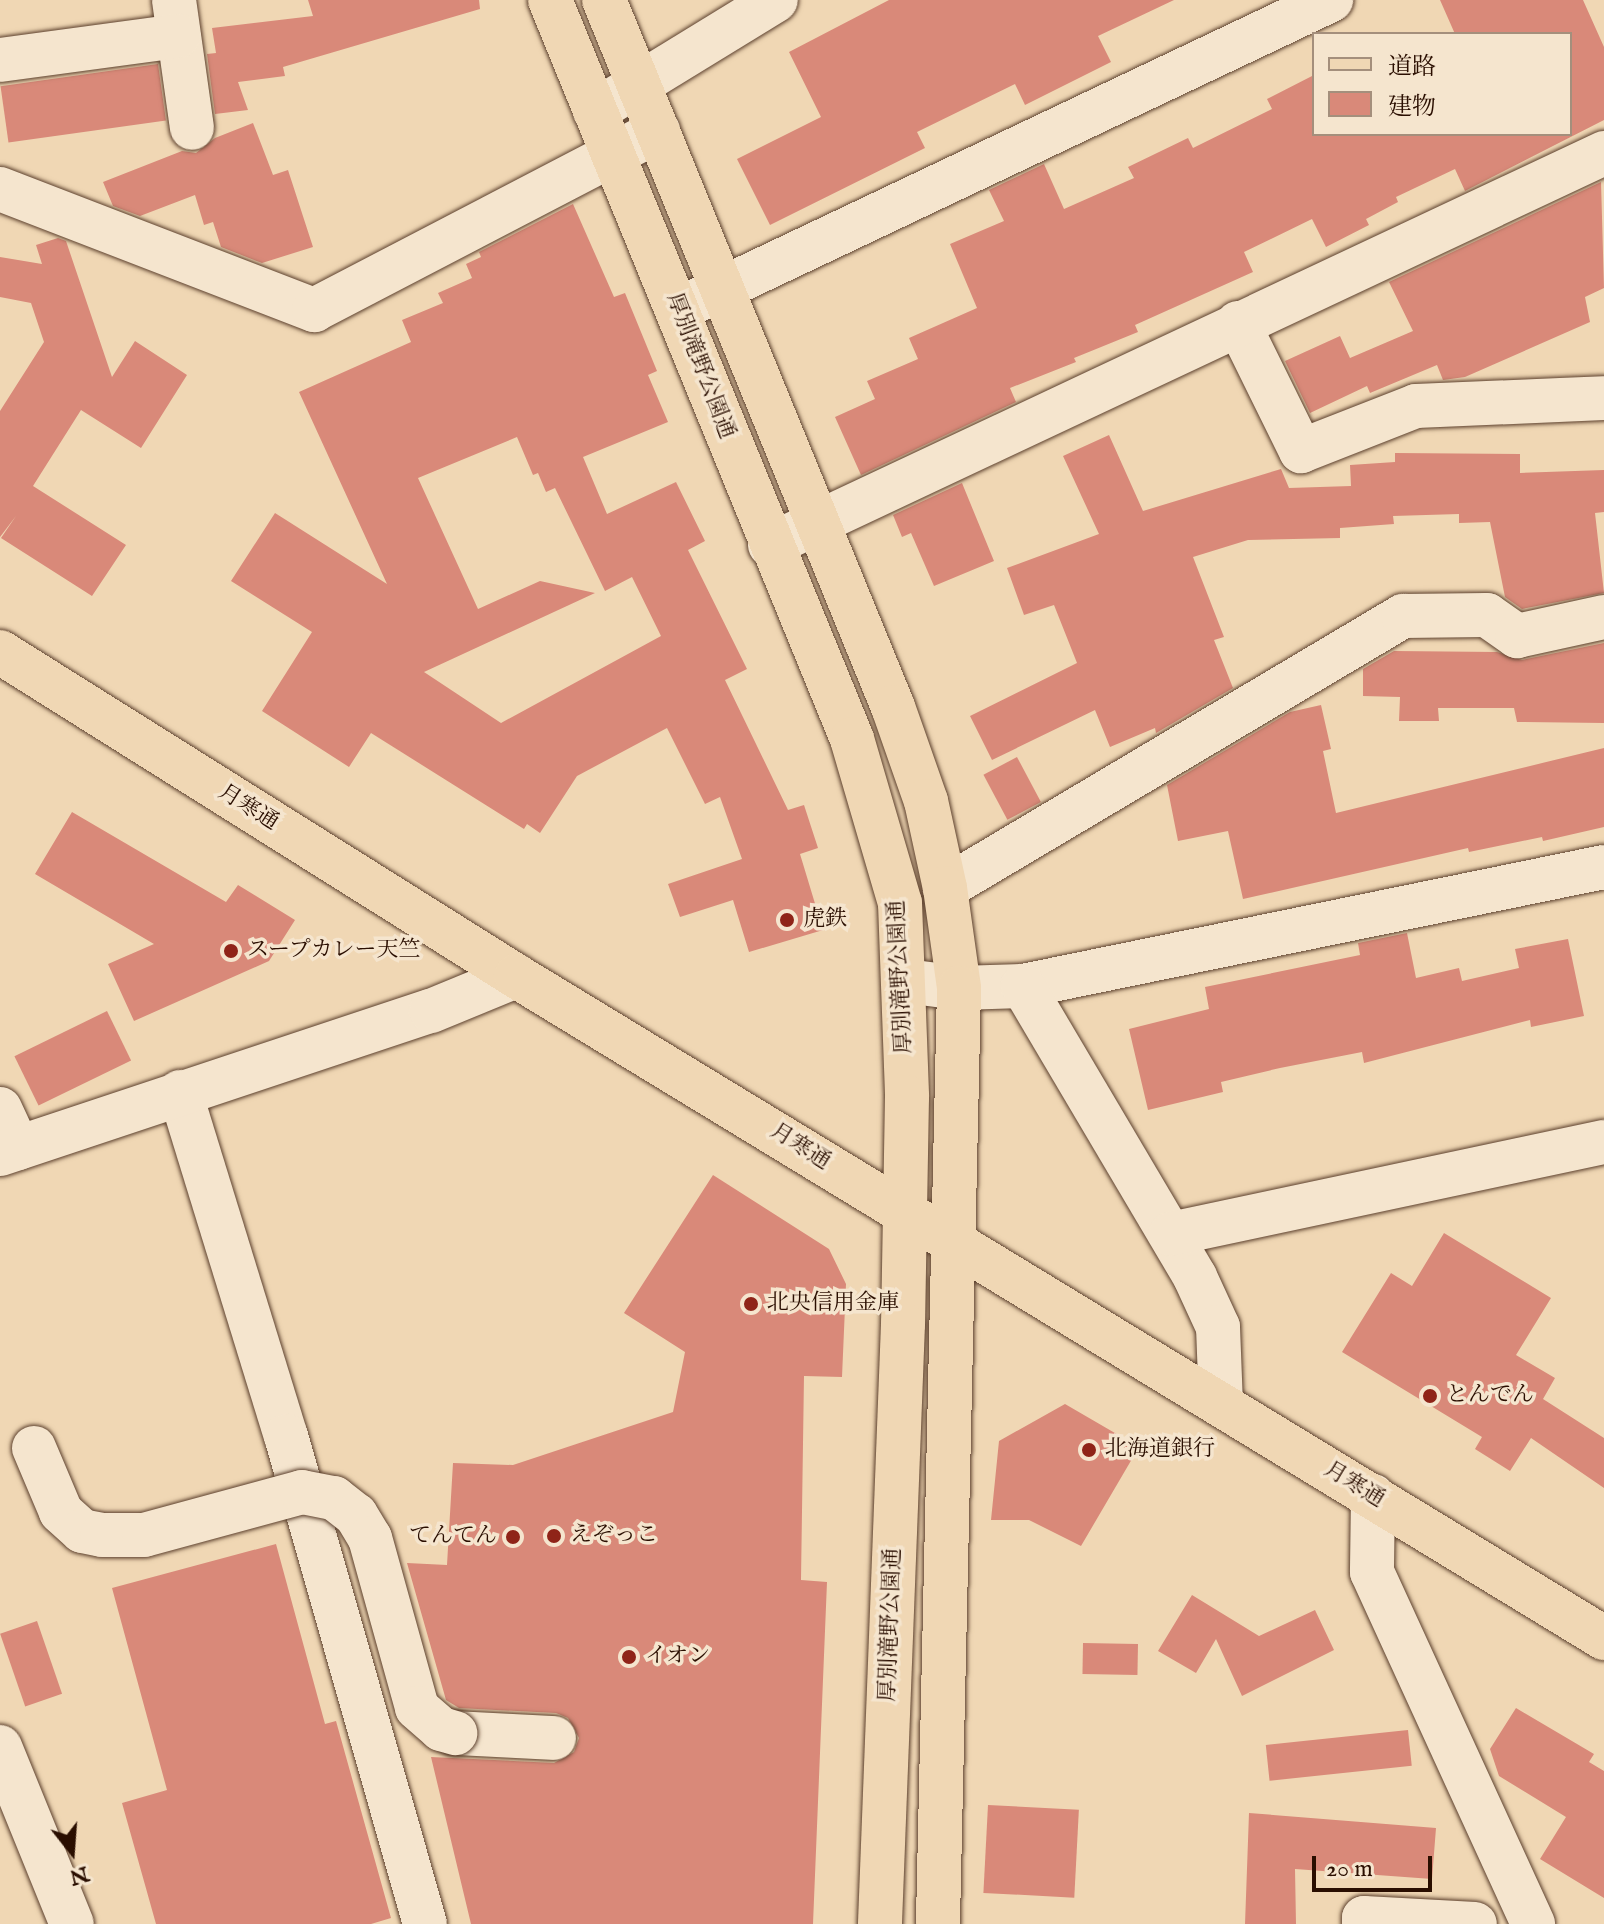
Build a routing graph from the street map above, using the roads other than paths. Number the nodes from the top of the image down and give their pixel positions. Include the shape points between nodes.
1 (550, 0) edge
2 (604, 0) edge
3 (776, 0) edge
4 (1331, 0) edge
5 (176, 18) edge
6 (0, 60) edge
7 (639, 85) junction
8 (595, 111) junction
9 (192, 128) dead end
10 (658, 131) junction
11 (1604, 153) edge
12 (614, 154) junction
13 (0, 189) edge
14 (724, 289) junction
15 (677, 310) junction
16 (1238, 323) junction
17 (1604, 398) edge
18 (818, 524) junction
19 (770, 545) junction
20 (1604, 617) edge
21 (0, 652) edge
22 (1604, 867) edge
23 (945, 888) junction
24 (516, 976) junction
25 (906, 981) junction
26 (1023, 986) junction
27 (959, 988) junction
28 (180, 1092) junction
29 (0, 1109) edge
30 (1604, 1142) edge
31 (9, 1151) edge
32 (905, 1214) junction
33 (1171, 1234) junction
34 (952, 1243) junction
35 (1221, 1404) junction
36 (32, 1439) dead end
37 (1373, 1496) junction
38 (1604, 1638) edge
39 (554, 1738) dead end
40 (0, 1747) edge
41 (72, 1924) edge
42 (425, 1924) edge
43 (880, 1924) edge
44 (938, 1924) edge
45 (1364, 1924) edge
46 (1475, 1924) edge
47 (1533, 1924) edge

1 - 8 main road, 厚別滝野公園通
2 - 7 main road
3 - 7 street
4 - 14 street
5 - 6 street
5 - 9 street
7 - 8 street
7 - 10 main road
8 - 12 main road, 厚別滝野公園通
10 - 12 street
10 - 14 main road
11 - 16 street
12 - 13 street via 314,310 47,212
12 - 15 main road, 厚別滝野公園通
14 - 15 street
14 - 18 main road
15 - 19 main road, 厚別滝野公園通
16 - 17 street via 1301,451 1416,406
16 - 18 street
18 - 19 street
18 - 23 main road via 926,801
19 - 25 main road, 厚別滝野公園通 via 852,739 875,808 900,903
20 - 23 street via 1517,636 1487,615 1403,616
21 - 24 main road, 月寒通
22 - 26 street
23 - 27 main road
24 - 28 street via 431,1011
24 - 32 main road, 月寒通
25 - 27 street
25 - 32 main road, 厚別滝野公園通
26 - 27 street
26 - 33 street
27 - 34 main road
28 - 31 street
28 - 42 street via 286,1436
29 - 31 street
30 - 33 street
32 - 34 main road, 月寒通
32 - 43 main road, 厚別滝野公園通
33 - 35 street via 1218,1327
34 - 35 main road, 月寒通
34 - 44 main road
35 - 37 main road, 月寒通
36 - 39 street, bridge via 61,1512 82,1531 102,1535 144,1535 302,1492 334,1498 356,1515 370,1538 417,1708 441,1729 455,1733
37 - 38 main road, 月寒通
37 - 47 street via 1372,1572
40 - 41 street
45 - 46 street via 1364,1918

